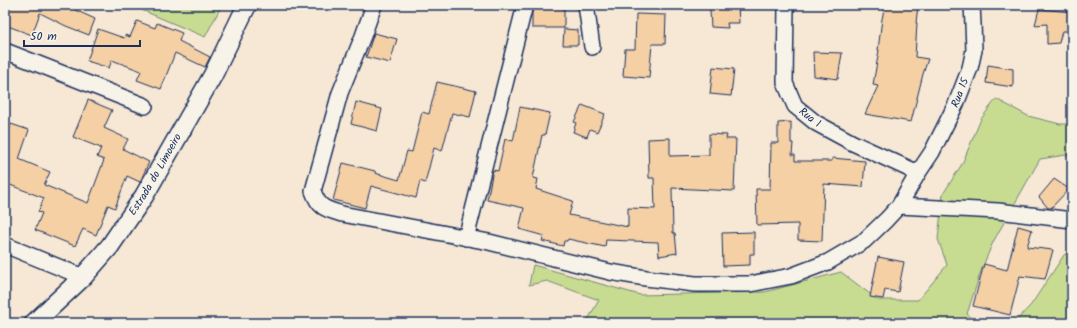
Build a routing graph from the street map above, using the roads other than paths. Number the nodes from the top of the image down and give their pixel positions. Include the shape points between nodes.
1 (247, 5) edge
2 (374, 5) edge
3 (525, 5) edge
4 (586, 5) edge
5 (786, 5) edge
6 (972, 5) edge
7 (592, 47) dead end
8 (5, 51) edge
9 (145, 106) dead end
10 (918, 173) junction
11 (899, 206) junction
12 (1072, 220) edge
13 (466, 238) junction
14 (5, 245) edge
15 (83, 277) junction
16 (34, 323) edge

1 - 15 street, Estrada do Limoeiro via 213,75 144,196 110,246
2 - 13 street, Rua 15 via 340,93 313,191 315,197 327,210
3 - 13 street
4 - 7 street
5 - 10 street, Rua 1 via 785,83 795,106 816,123
6 - 10 street, Rua 15 via 974,50 970,68 956,104 932,152
8 - 9 street
10 - 11 street, Rua 15
11 - 12 street via 998,211
11 - 13 street, Rua 15 via 864,240 828,262 791,276 750,284 695,284 646,278
14 - 15 street
15 - 16 street, Estrada do Limoeiro

